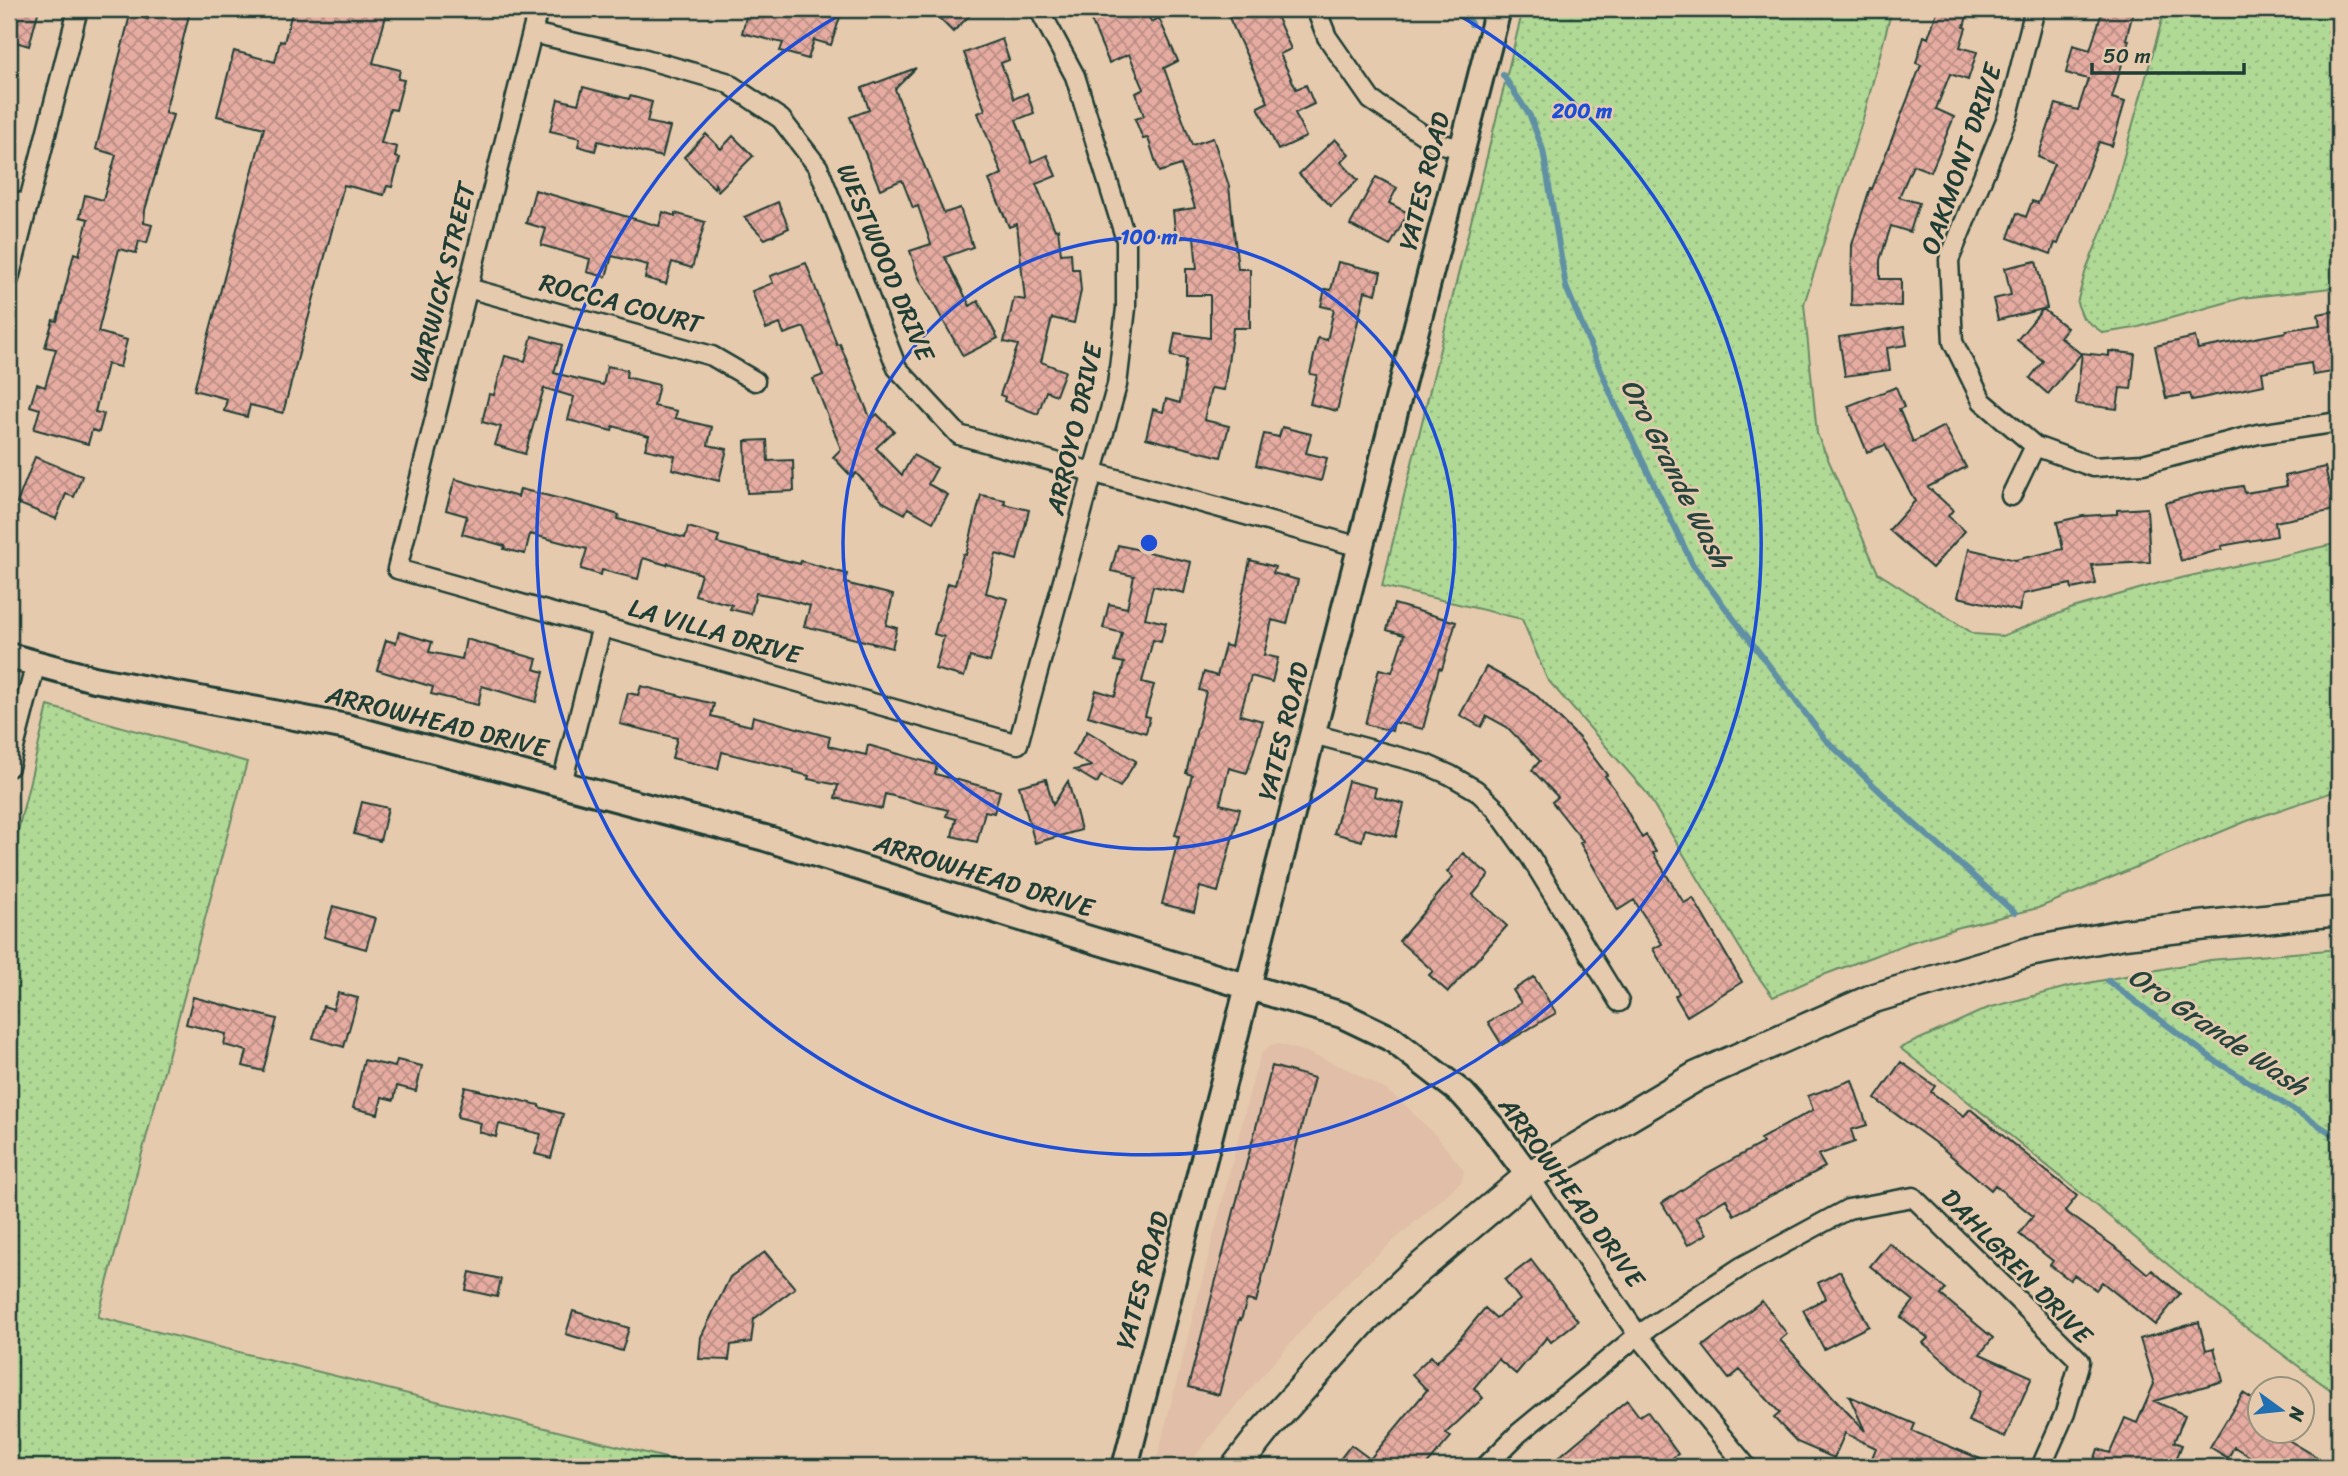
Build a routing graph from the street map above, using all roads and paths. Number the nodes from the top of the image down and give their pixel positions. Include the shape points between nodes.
1 (78, 9) edge
2 (538, 9) edge
3 (1039, 9) edge
4 (1316, 9) edge
5 (1499, 9) edge
6 (2035, 9) edge
7 (532, 33) junction
8 (1462, 149) junction
9 (9, 200) edge
10 (28, 205) junction
11 (9, 279) edge
12 (468, 288) junction
13 (755, 381) dead end
14 (2339, 422) edge
15 (2035, 446) junction
16 (1092, 474) junction
17 (2011, 496) dead end
18 (1360, 548) junction
19 (397, 569) joint
20 (602, 626) junction
21 (9, 656) edge
22 (36, 663) junction
23 (1313, 734) junction
24 (1018, 744) joint
25 (9, 767) edge
26 (562, 783) junction
27 (2339, 911) edge
28 (1249, 987) junction
29 (1619, 1002) dead end
30 (1529, 1176) junction
31 (1638, 1335) junction
32 (1125, 1467) edge
33 (1236, 1467) edge
34 (1485, 1467) edge
35 (1747, 1467) edge
36 (2041, 1467) edge

1 - 10 street
2 - 7 street, WARWICK STREET
3 - 16 street, ARROYO DRIVE via 1075,76 1126,240 1126,308 1117,385
4 - 8 street via 1327,37 1371,100 1434,142
5 - 8 main road, YATES ROAD
6 - 15 street, OAKMONT DRIVE via 2008,115 1949,260 1953,342 1982,401
7 - 12 street, WARWICK STREET
7 - 16 street, WESTWOOD DRIVE via 726,82 780,119 818,167 897,368 959,435
8 - 18 main road, YATES ROAD
9 - 10 street
10 - 11 street
12 - 13 street, ROCCA COURT via 712,356
12 - 19 street, WARWICK STREET
14 - 15 street, OAKMONT DRIVE via 2258,434 2143,464 2093,467
15 - 17 street
16 - 18 street, WESTWOOD DRIVE
16 - 24 street, ARROYO DRIVE
18 - 23 main road, YATES ROAD
19 - 20 street, LA VILLA DRIVE
20 - 24 street, LA VILLA DRIVE
20 - 26 street
21 - 22 main road, ARROWHEAD DRIVE
22 - 25 street
22 - 26 main road, ARROWHEAD DRIVE via 94,679 347,727
23 - 28 main road, YATES ROAD
23 - 29 street via 1425,764 1476,790 1496,809 1531,858
26 - 28 main road, ARROWHEAD DRIVE via 765,838
27 - 30 main road via 2097,939 2029,952 1874,998 1697,1076
28 - 30 main road, ARROWHEAD DRIVE via 1342,1015 1392,1039 1463,1094
28 - 32 main road, YATES ROAD
30 - 31 street, ARROWHEAD DRIVE
30 - 33 main road via 1362,1322
31 - 34 street via 1519,1433
31 - 35 street, ARROWHEAD DRIVE
31 - 36 street, DAHLGREN DRIVE via 1741,1267 1848,1209 1913,1197 2080,1361

